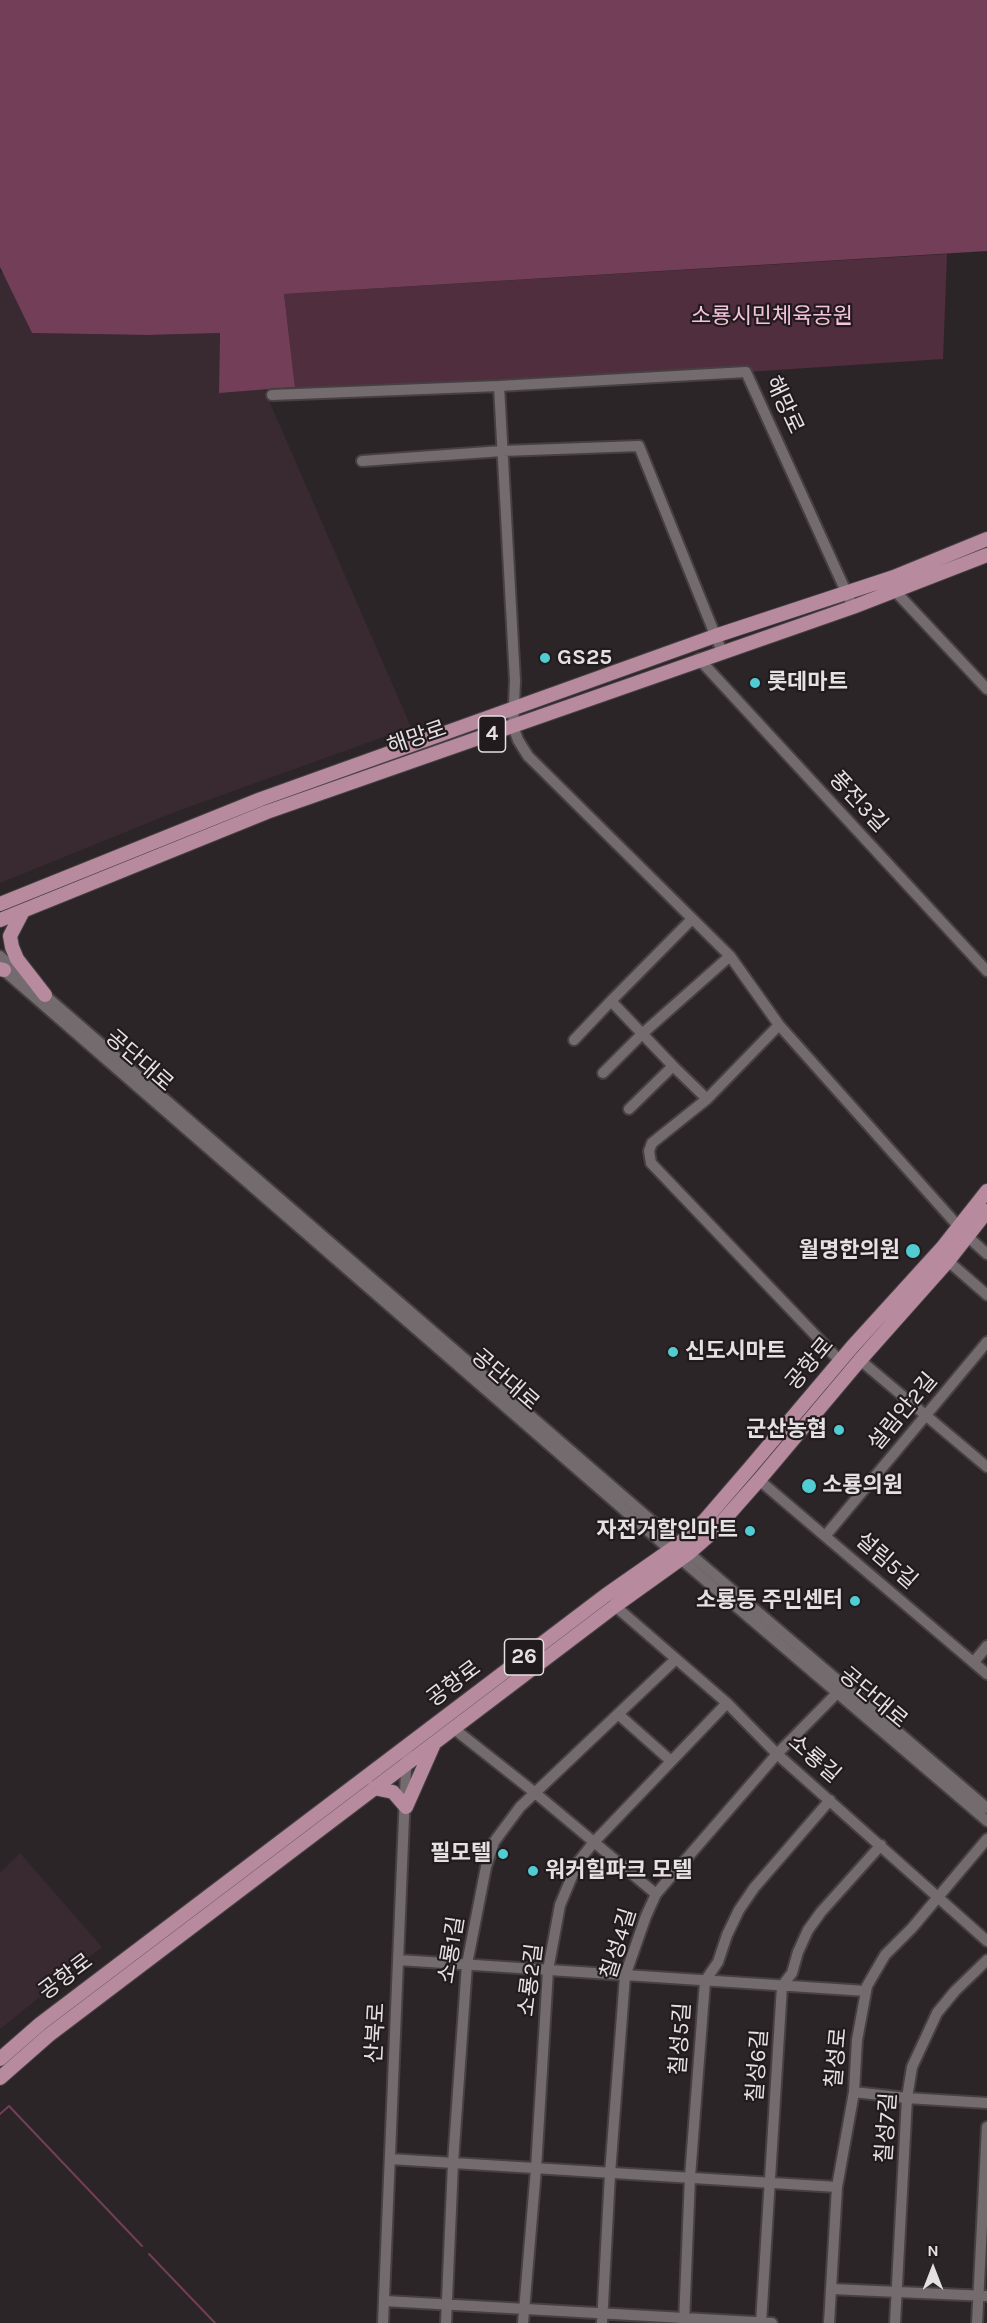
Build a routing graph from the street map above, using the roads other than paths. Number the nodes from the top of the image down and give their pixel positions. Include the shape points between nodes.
1 (499, 386) junction
2 (272, 395) dead end
3 (502, 452) junction
4 (362, 461) dead end
5 (987, 539) edge
6 (987, 555) edge
7 (895, 591) junction
8 (847, 593) junction
9 (853, 607) junction
10 (715, 636) junction
11 (722, 651) junction
12 (699, 659) junction
13 (987, 690) edge
14 (514, 709) junction
15 (513, 726) junction
16 (0, 904) edge
17 (23, 911) junction
18 (692, 919) junction
19 (0, 920) edge
20 (0, 956) edge
21 (730, 956) junction
22 (1, 969) edge
23 (987, 971) edge
24 (45, 994) junction
25 (611, 1001) junction
26 (779, 1025) junction
27 (642, 1034) junction
28 (574, 1040) dead end
29 (673, 1066) junction
30 (603, 1073) dead end
31 (707, 1099) junction
32 (629, 1109) dead end
33 (987, 1191) edge
34 (987, 1211) edge
35 (963, 1231) junction
36 (987, 1254) edge
37 (948, 1261) junction
38 (987, 1295) edge
39 (987, 1342) edge
40 (860, 1360) junction
41 (840, 1361) junction
42 (925, 1416) junction
43 (987, 1467) edge
44 (759, 1480) junction
45 (826, 1535) junction
46 (680, 1552) junction
47 (615, 1606) junction
48 (987, 1646) edge
49 (676, 1659) junction
50 (974, 1662) junction
51 (987, 1674) edge
52 (840, 1690) junction
53 (727, 1703) junction
54 (618, 1714) junction
55 (453, 1728) junction
56 (436, 1742) junction
57 (407, 1745) junction
58 (777, 1754) junction
59 (670, 1761) junction
60 (408, 1762) junction
61 (374, 1788) junction
62 (534, 1792) junction
63 (831, 1800) junction
64 (406, 1807) junction
65 (987, 1808) edge
66 (987, 1821) edge
67 (987, 1839) edge
68 (594, 1842) junction
69 (881, 1845) junction
70 (656, 1894) junction
71 (937, 1896) junction
72 (987, 1941) edge
73 (399, 1960) junction
74 (987, 1960) edge
75 (467, 1965) junction
76 (548, 1970) junction
77 (626, 1976) junction
78 (705, 1981) junction
79 (783, 1986) junction
80 (866, 1991) junction
81 (0, 2059) edge
82 (0, 2078) edge
83 (854, 2092) junction
84 (907, 2098) junction
85 (987, 2103) edge
86 (987, 2127) edge
87 (390, 2159) junction
88 (453, 2163) junction
89 (536, 2169) junction
90 (610, 2174) junction
91 (690, 2177) junction
92 (771, 2182) junction
93 (837, 2187) junction
94 (832, 2289) junction
95 (896, 2290) junction
96 (983, 2295) edge
97 (385, 2301) junction
98 (448, 2304) junction
99 (524, 2308) junction
100 (602, 2318) edge
101 (684, 2321) edge
102 (383, 2323) edge
103 (446, 2323) edge
104 (523, 2323) edge
105 (765, 2323) edge
106 (829, 2323) edge
107 (895, 2323) edge
108 (977, 2323) edge

1 - 2 street, 해망로
1 - 3 street
1 - 8 street, 해망로 via 746,372
3 - 4 street
3 - 10 street via 639,446
3 - 14 street
5 - 8 main road, 해망로 / 4
6 - 7 main road, 해망로 / 4
7 - 9 main road, 해망로 / 4
7 - 13 street
8 - 9 street, 해망로
8 - 10 main road, 해망로 / 4
9 - 11 main road, 해망로 / 4
10 - 11 street
10 - 14 main road, 해망로 / 4
11 - 12 main road, 해망로 / 4
12 - 15 main road, 해망로 / 4
12 - 23 street, 풍전3길
14 - 15 street
14 - 16 main road, 해망로 / 4 via 261,799
15 - 17 main road, 해망로 / 4 via 267,812
15 - 18 street via 528,756
17 - 19 main road, 해망로 / 4
17 - 24 main road via 10,936 12,947
18 - 21 street
18 - 25 street
20 - 24 street, 공단대로
21 - 26 street
21 - 27 street
22 - 46 street, 공단대로
24 - 46 street, 공단대로
25 - 27 street
25 - 28 street
26 - 31 street
26 - 35 street
27 - 29 street
27 - 30 street
29 - 31 street
29 - 32 street
31 - 41 street via 652,1143 651,1163
33 - 35 main road, 공항로 / 26
34 - 35 main road, 공항로 / 26
35 - 36 street
35 - 37 main road, 공항로 / 26
35 - 41 main road, 공항로 / 26
37 - 38 street
37 - 40 main road, 공항로 / 26
39 - 42 street, 설림안2길
40 - 42 street
40 - 44 main road, 공항로 / 26
41 - 46 main road, 공항로 / 26
42 - 43 street
42 - 45 street, 설림안2길
44 - 45 street, 설림5길
44 - 46 main road, 공항로 / 26 via 714,1531
45 - 50 street, 설림5길
46 - 47 main road, 공항로 / 26
46 - 52 street, 공단대로
46 - 57 main road, 공항로 / 26 via 606,1595
47 - 49 street, 소룡길
47 - 55 main road, 공항로 / 26
48 - 50 street
49 - 53 street, 소룡길
49 - 54 street, 소룡1길
50 - 51 street, 설림5길
52 - 58 street, 칠성4길
52 - 65 street, 공단대로
52 - 66 street, 공단대로
53 - 58 street, 소룡길
53 - 59 street, 소룡2길
54 - 59 street
54 - 62 street, 소룡1길
55 - 56 main road, 공항로 / 26
55 - 62 street
56 - 60 main road, 공항로 / 26
56 - 64 main road
57 - 60 street, 산북로
57 - 81 main road, 공항로 / 26 via 40,2024
58 - 63 street, 소룡길
58 - 70 street, 칠성4길
59 - 68 street, 소룡2길
60 - 61 main road, 공항로 / 26
60 - 64 street, 산북로
61 - 64 main road via 393,1792
61 - 82 main road, 공항로 / 26 via 49,2035
62 - 68 street
62 - 75 street, 소룡1길 via 494,1842
63 - 69 street, 소룡길
63 - 78 street, 칠성5길 via 754,1888
64 - 73 street, 산북로
67 - 71 street, 칠성로
68 - 70 street
68 - 76 street, 소룡2길 via 567,1885
69 - 71 street, 소룡길
69 - 79 street, 칠성6길 via 808,1930
70 - 77 street, 칠성4길
71 - 72 street, 소룡길
71 - 80 street, 칠성로 via 885,1955
73 - 75 street
73 - 87 street, 산북로
74 - 84 street, 칠성7길 via 937,2013 912,2067
75 - 76 street
75 - 88 street, 소룡1길
76 - 77 street
76 - 89 street, 소룡2길
77 - 78 street
77 - 90 street, 칠성4길
78 - 79 street
78 - 91 street, 칠성5길
79 - 80 street
79 - 92 street, 칠성6길
80 - 83 street, 칠성로 via 857,2040
83 - 84 street
83 - 93 street, 칠성로
84 - 85 street
84 - 95 street, 칠성7길
86 - 96 street
87 - 88 street
87 - 97 street, 산북로
88 - 89 street
88 - 98 street, 소룡1길
89 - 90 street
89 - 99 street, 소룡2길
90 - 91 street
90 - 100 street, 칠성4길
91 - 92 street
91 - 101 street, 칠성5길
92 - 93 street
92 - 105 street, 칠성6길
93 - 94 street, 칠성로
94 - 95 street
94 - 106 street, 칠성로
95 - 96 street
95 - 107 street, 칠성7길
96 - 108 street
97 - 98 street
97 - 102 street, 산북로
98 - 99 street
98 - 103 street, 소룡1길
99 - 100 street
99 - 104 street, 소룡2길
100 - 101 street
101 - 105 street

